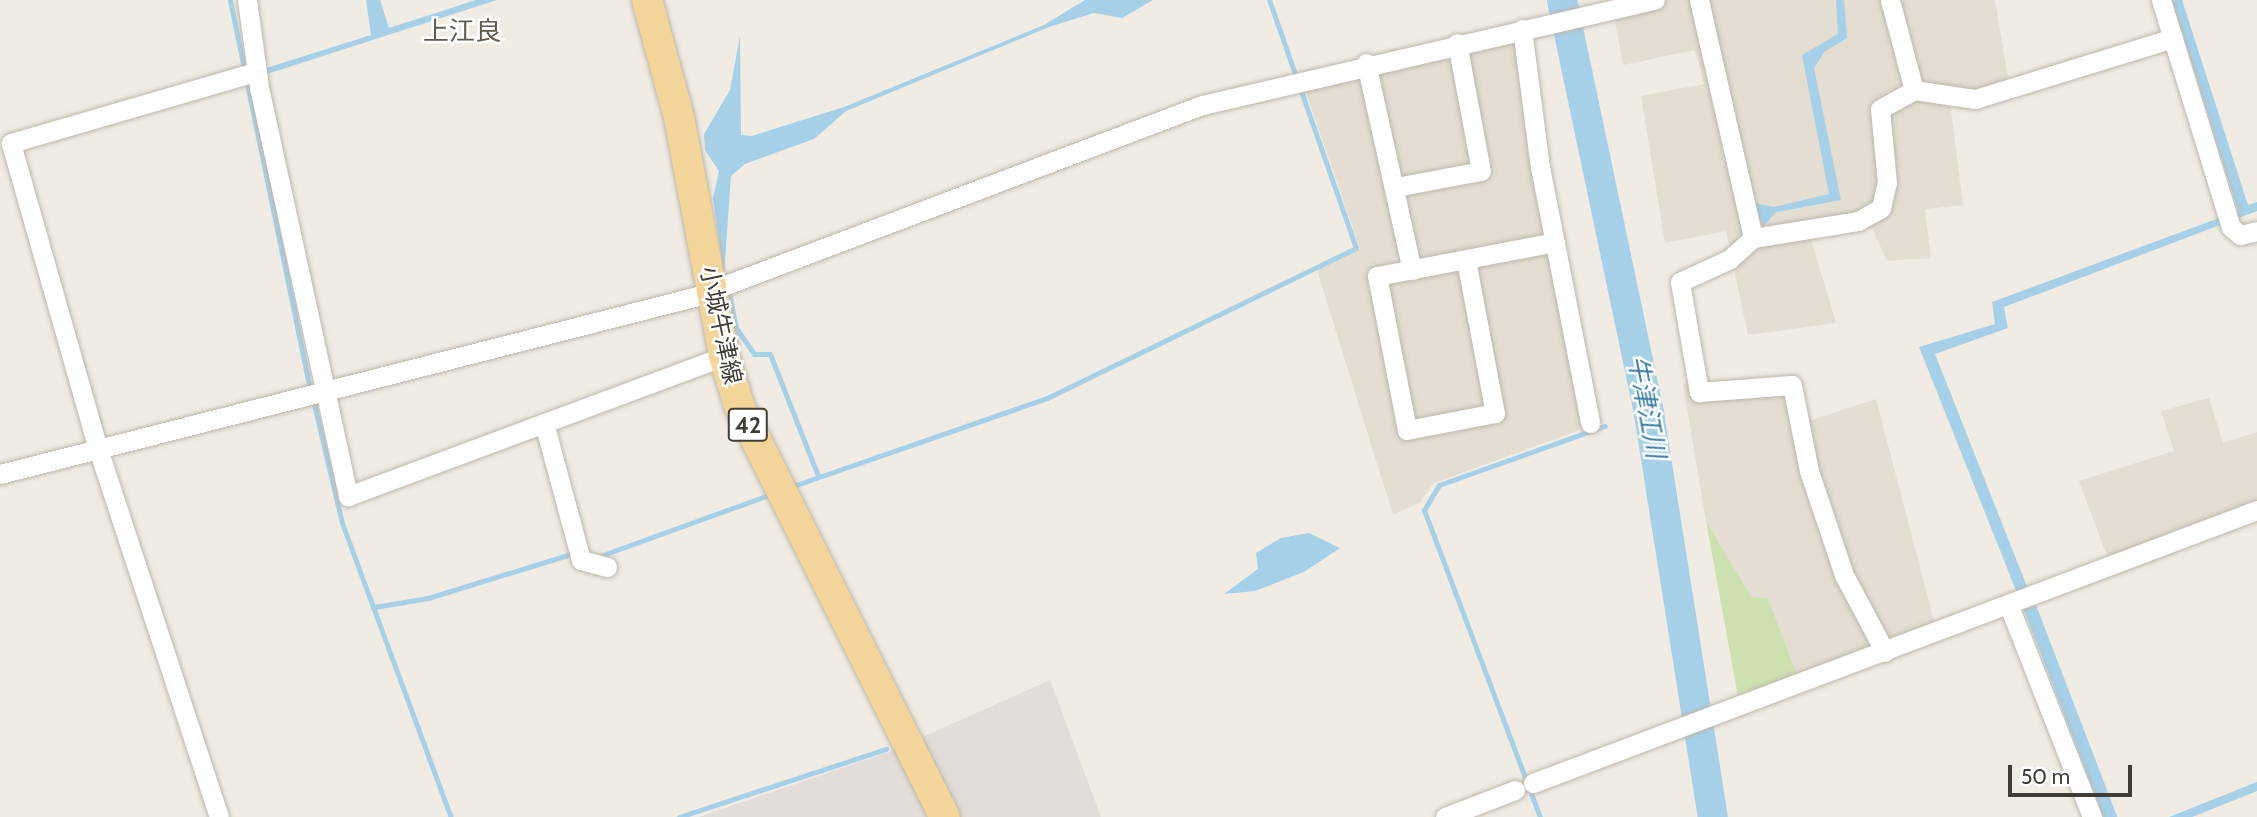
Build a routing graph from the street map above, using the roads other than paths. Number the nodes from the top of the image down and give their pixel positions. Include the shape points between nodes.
1 (247, 0) edge
2 (647, 0) edge
3 (1655, 0) edge
4 (1699, 0) edge
5 (1890, 0) edge
6 (2161, 0) edge
7 (1522, 29) junction
8 (2173, 38) junction
9 (1457, 43) junction
10 (1366, 63) junction
11 (256, 72) junction
12 (1914, 90) junction
13 (1396, 187) junction
14 (2257, 231) edge
15 (1753, 238) junction
16 (1555, 242) junction
17 (1466, 260) junction
18 (1412, 270) junction
19 (723, 286) junction
20 (724, 356) junction
21 (315, 393) junction
22 (544, 423) junction
23 (1590, 423) dead end
24 (98, 449) junction
25 (0, 474) edge
26 (2257, 510) edge
27 (607, 567) dead end
28 (2009, 606) junction
29 (1885, 652) junction
30 (219, 817) edge
31 (945, 817) edge
32 (1444, 817) edge
33 (2091, 817) edge

1 - 11 street
2 - 19 main road, 小城牛津線 / 42
3 - 7 street
4 - 15 street
5 - 12 street
6 - 8 street
7 - 9 street
7 - 16 street
8 - 12 street via 1976,99
8 - 14 street via 2228,218 2240,235
9 - 10 street
9 - 13 street via 1481,171
10 - 13 street via 1390,188
10 - 19 street via 1202,105
11 - 21 street
11 - 24 street via 11,142
12 - 15 street via 1880,109 1888,183 1881,208 1858,221
13 - 18 street
15 - 29 street via 1730,258 1680,282 1699,392 1792,385 1809,471 1840,562
16 - 17 street
16 - 23 street
17 - 18 street
17 - 18 street via 1495,413 1407,430 1377,276
19 - 20 main road, 小城牛津線 / 42
19 - 21 street
20 - 22 street
20 - 31 main road, 小城牛津線 / 42 via 763,457
21 - 22 street via 348,496
21 - 24 street
22 - 27 street via 580,552
24 - 25 street
24 - 30 street
26 - 28 street
28 - 29 street
28 - 33 street
29 - 32 street

